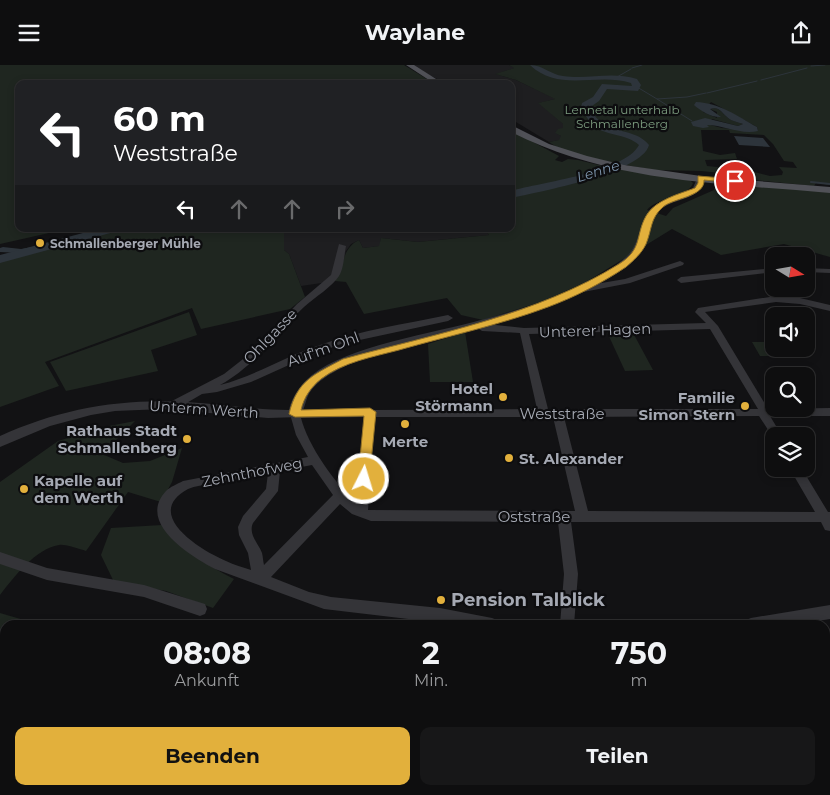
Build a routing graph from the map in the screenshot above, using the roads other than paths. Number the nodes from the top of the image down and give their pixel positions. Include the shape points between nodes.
1 (409, 65) edge
2 (434, 80) edge
3 (515, 130) edge
4 (701, 177) junction
5 (830, 190) edge
6 (342, 247) dead end
7 (680, 263) dead end
8 (815, 270) edge
9 (765, 271) edge
10 (830, 271) edge
11 (682, 280) dead end
12 (578, 291) junction
13 (830, 309) edge
14 (448, 318) dead end
15 (478, 325) junction
16 (713, 326) junction
17 (524, 331) junction
18 (201, 391) junction
19 (174, 405) junction
20 (370, 412) junction
21 (763, 412) junction
22 (830, 412) edge
23 (543, 413) junction
24 (558, 413) junction
25 (295, 414) junction
26 (771, 427) edge
27 (0, 442) edge
28 (316, 459) junction
29 (274, 468) junction
30 (801, 477) edge
31 (341, 495) junction
32 (361, 513) junction
33 (564, 516) junction
34 (583, 516) junction
35 (828, 520) edge
36 (0, 558) edge
37 (260, 579) junction
38 (200, 609) dead end
39 (830, 612) edge
40 (466, 620) edge
41 (567, 620) edge
42 (781, 620) edge

1 - 2 main road
3 - 4 main road via 537,142 585,159 656,173
4 - 5 main road
4 - 12 street via 697,189 662,204 652,212 642,245 632,257
6 - 18 street, Ohlgasse via 335,276 300,306 248,360
7 - 12 street via 627,281
8 - 10 street
9 - 11 street
12 - 15 street via 546,305
13 - 16 street via 776,299 702,309 700,312
14 - 18 street, Auf'm Ohl via 359,335 226,388
15 - 17 street, Unterer Hagen
15 - 25 street via 357,358 332,368 302,392
16 - 17 street, Unterer Hagen
16 - 21 street
17 - 23 street
18 - 19 street, Ohlgasse
19 - 25 street, Unterm Werth
19 - 27 street, Unterm Werth via 74,413 46,421
20 - 23 street, Weststraße
20 - 25 street, Weststraße
20 - 32 street
21 - 22 street, Weststraße
21 - 24 street, Weststraße
21 - 26 street
23 - 24 street, Weststraße
24 - 34 street
25 - 28 street via 299,431
28 - 29 street, Zehnthofweg
28 - 31 street
29 - 37 street via 272,491 245,527
29 - 37 street, Zehnthofweg via 187,484 172,492 163,503 162,515 178,536 213,561
30 - 35 street
31 - 32 street
31 - 37 street
32 - 33 street, Oststraße via 385,517
33 - 34 street, Oststraße
33 - 41 street via 572,574
34 - 35 street, Oststraße
36 - 38 street via 47,574 144,591
37 - 40 street via 330,604
39 - 42 street

